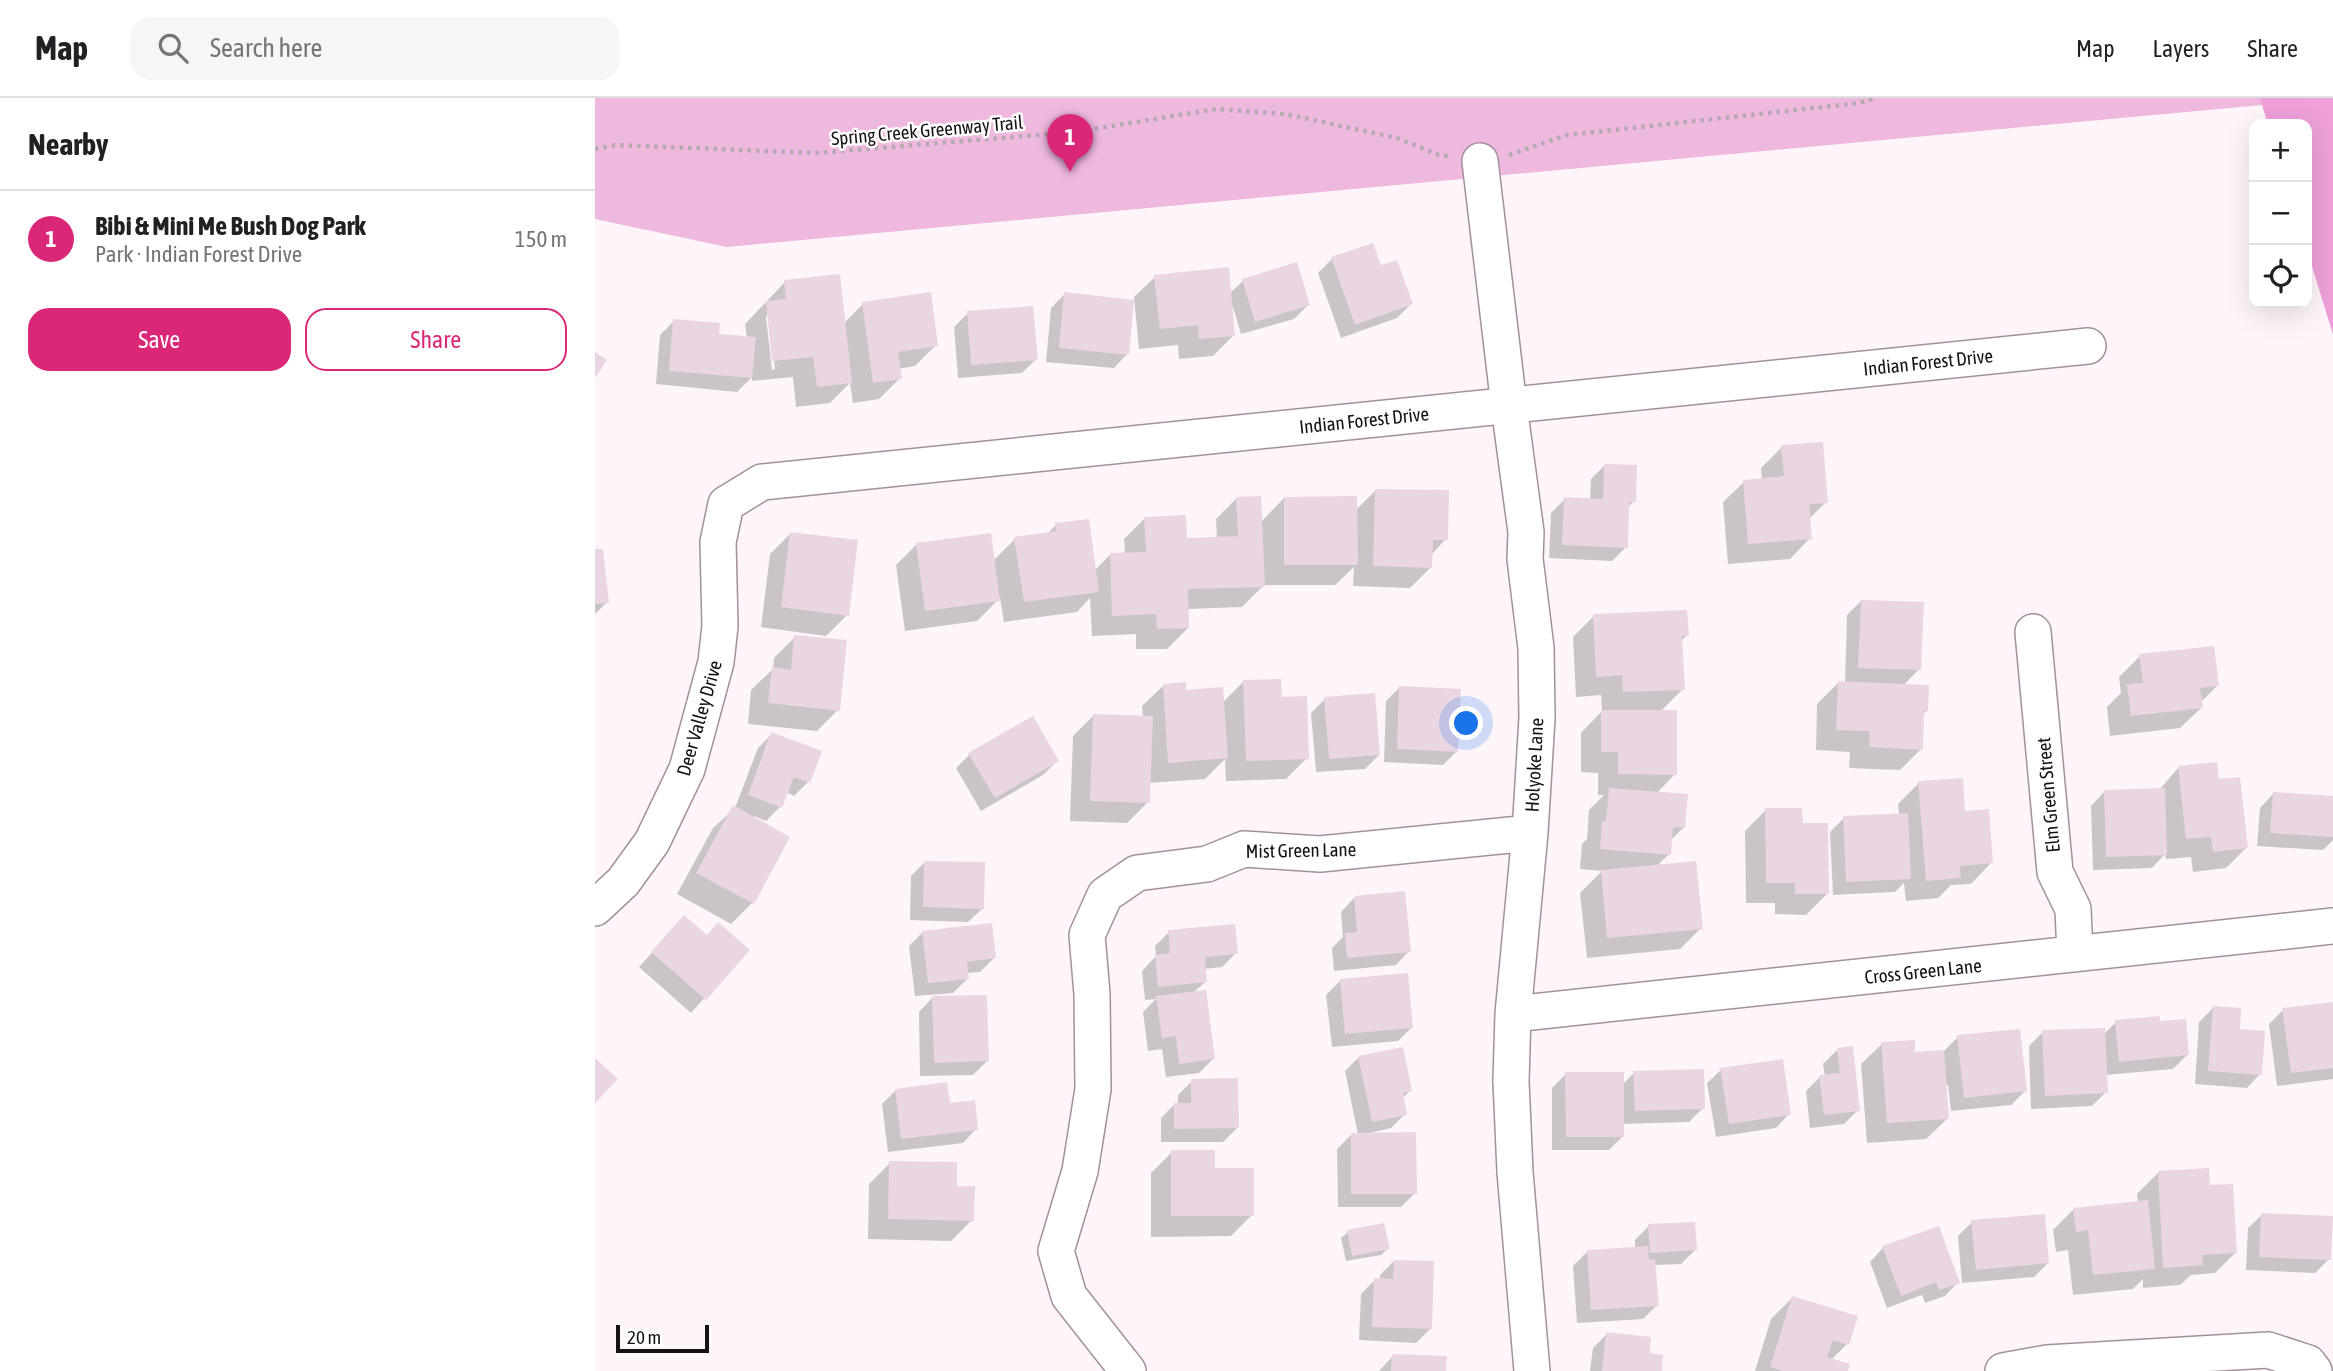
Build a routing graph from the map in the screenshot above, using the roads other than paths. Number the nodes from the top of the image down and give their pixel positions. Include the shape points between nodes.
1 (1480, 161) road end
2 (2088, 346) dead end
3 (1509, 406) junction
4 (719, 583) joint
5 (2033, 632) dead end
6 (1530, 833) junction
7 (595, 908) edge
8 (2333, 926) edge
9 (2075, 954) junction
10 (1513, 1014) junction
11 (1128, 1371) edge
12 (1532, 1371) edge
13 (2003, 1371) edge
14 (2313, 1371) edge

1 - 3 street, Holyoke Lane
2 - 3 street, Indian Forest Drive
3 - 4 street, Indian Forest Drive via 762,482 726,504 718,542
3 - 6 street, Holyoke Lane via 1536,648
4 - 7 street, Deer Valley Drive via 716,662 687,769 652,842 623,882
5 - 9 street, Elm Green Street via 2055,872 2073,908
6 - 10 street, Holyoke Lane
6 - 11 street, Mist Green Lane via 1320,854 1244,849 1207,864 1137,873 1105,895 1087,935 1093,1089 1080,1171 1056,1251 1069,1296
8 - 9 street, Cross Green Lane
9 - 10 street, Cross Green Lane
10 - 12 street, Holyoke Lane via 1514,1159
13 - 14 street via 2047,1363 2268,1350 2308,1363

